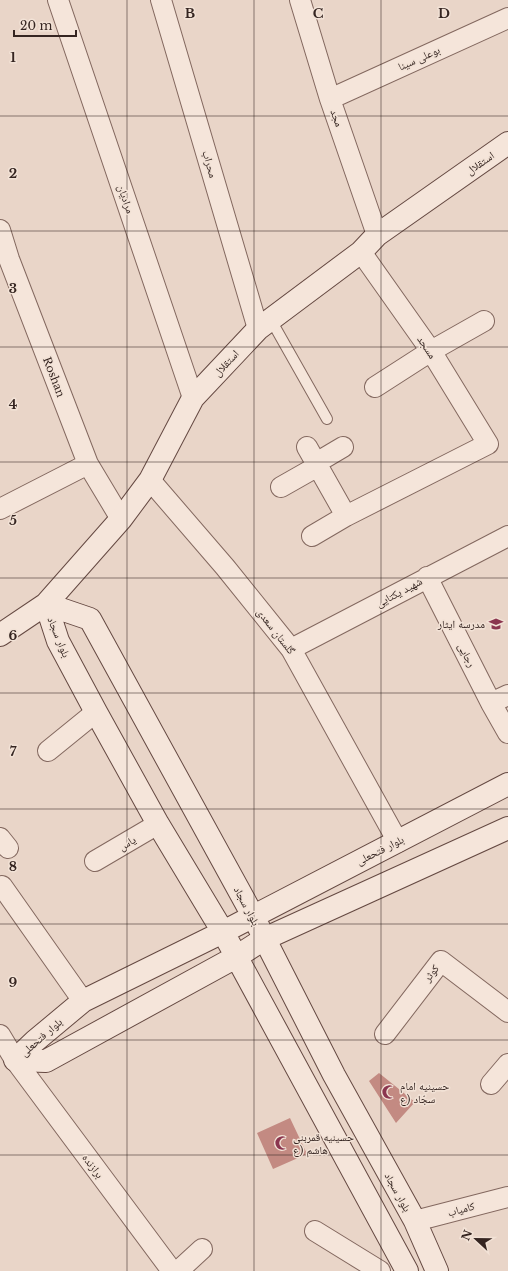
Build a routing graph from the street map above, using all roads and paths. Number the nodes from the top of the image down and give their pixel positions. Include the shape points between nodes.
1 (58, 0) edge
2 (161, 0) edge
3 (300, 0) edge
4 (508, 18) edge
5 (330, 99) junction
6 (508, 145) edge
7 (0, 230) edge
8 (377, 234) junction
9 (362, 252) junction
10 (484, 321) dead end
11 (265, 324) junction
12 (431, 351) junction
13 (375, 387) dead end
14 (193, 398) junction
15 (327, 419) dead end
16 (343, 447) dead end
17 (314, 459) junction
18 (88, 464) junction
19 (150, 480) junction
20 (282, 487) dead end
21 (0, 509) edge
22 (346, 516) junction
23 (121, 519) junction
24 (312, 536) dead end
25 (508, 536) edge
26 (427, 577) junction
27 (46, 604) junction
28 (0, 635) edge
29 (291, 649) junction
30 (499, 699) edge
31 (96, 712) junction
32 (508, 733) edge
33 (48, 751) dead end
34 (508, 784) edge
35 (158, 824) junction
36 (506, 833) edge
37 (398, 842) junction
38 (96, 861) dead end
39 (2, 886) dead end
40 (253, 916) junction
41 (223, 932) junction
42 (264, 939) junction
43 (236, 957) junction
44 (83, 1001) junction
45 (508, 1012) edge
46 (385, 1034) dead end
47 (0, 1035) edge
48 (7, 1063) edge
49 (508, 1064) edge
50 (334, 1075) junction
51 (492, 1084) dead end
52 (306, 1086) junction
53 (508, 1197) edge
54 (415, 1222) junction
55 (315, 1231) dead end
56 (202, 1249) dead end
57 (172, 1271) edge
58 (178, 1271) edge
59 (380, 1271) edge
60 (407, 1271) edge
61 (438, 1271) edge

1 - 14 street, مرادیان
2 - 11 street, محراب
3 - 5 street, مجد
4 - 5 street, بوعلی سینا
5 - 8 street, مجد
6 - 8 street, استقلال
7 - 18 street, Roshan
8 - 9 street, استقلال
9 - 11 street, استقلال
9 - 12 street, مسجد
10 - 12 street
11 - 14 street, استقلال
11 - 15 lane
12 - 13 street
12 - 22 street, مسجد via 488,444
14 - 19 street, استقلال
16 - 17 street
17 - 20 street
17 - 22 street
18 - 21 street
18 - 23 street, Roshan
19 - 23 street, استقلال
19 - 29 street, گلستان سعدی
22 - 24 street
23 - 27 street, استقلال
25 - 26 street, شهید یکتایی
26 - 29 street, شهید یکتایی
26 - 30 street, رجایی
27 - 28 street, استقلال
27 - 31 street, بلوار سجاد via 58,641
27 - 40 street, بلوار سجاد via 90,619
29 - 37 street, گلستان سعدی
30 - 32 street, رجایی
31 - 33 street
31 - 35 street, بلوار سجاد
34 - 37 street, بلوار فتحعلی
35 - 38 street, یاس
35 - 41 street, بلوار سجاد
36 - 42 street
37 - 40 street, بلوار فتحعلی
39 - 44 street
40 - 41 street, بلوار فتحعلی
40 - 42 street, بلوار سجاد
41 - 43 street, بلوار سجاد
41 - 44 street, بلوار فتحعلی
42 - 43 street, بلوار فتحعلی
42 - 50 street, بلوار سجاد
43 - 48 street, بلوار فتحعلی via 46,1061
43 - 52 street, بلوار سجاد
44 - 48 street, بلوار فتحعلی
45 - 46 street, کوثر via 441,960
47 - 48 street, برازنده
48 - 57 street, برازنده
49 - 51 street
50 - 52 street
50 - 54 street, بلوار سجاد
52 - 60 street, بلوار سجاد
53 - 54 street, کامیاب
54 - 61 street, بلوار سجاد
55 - 59 street
56 - 58 street

